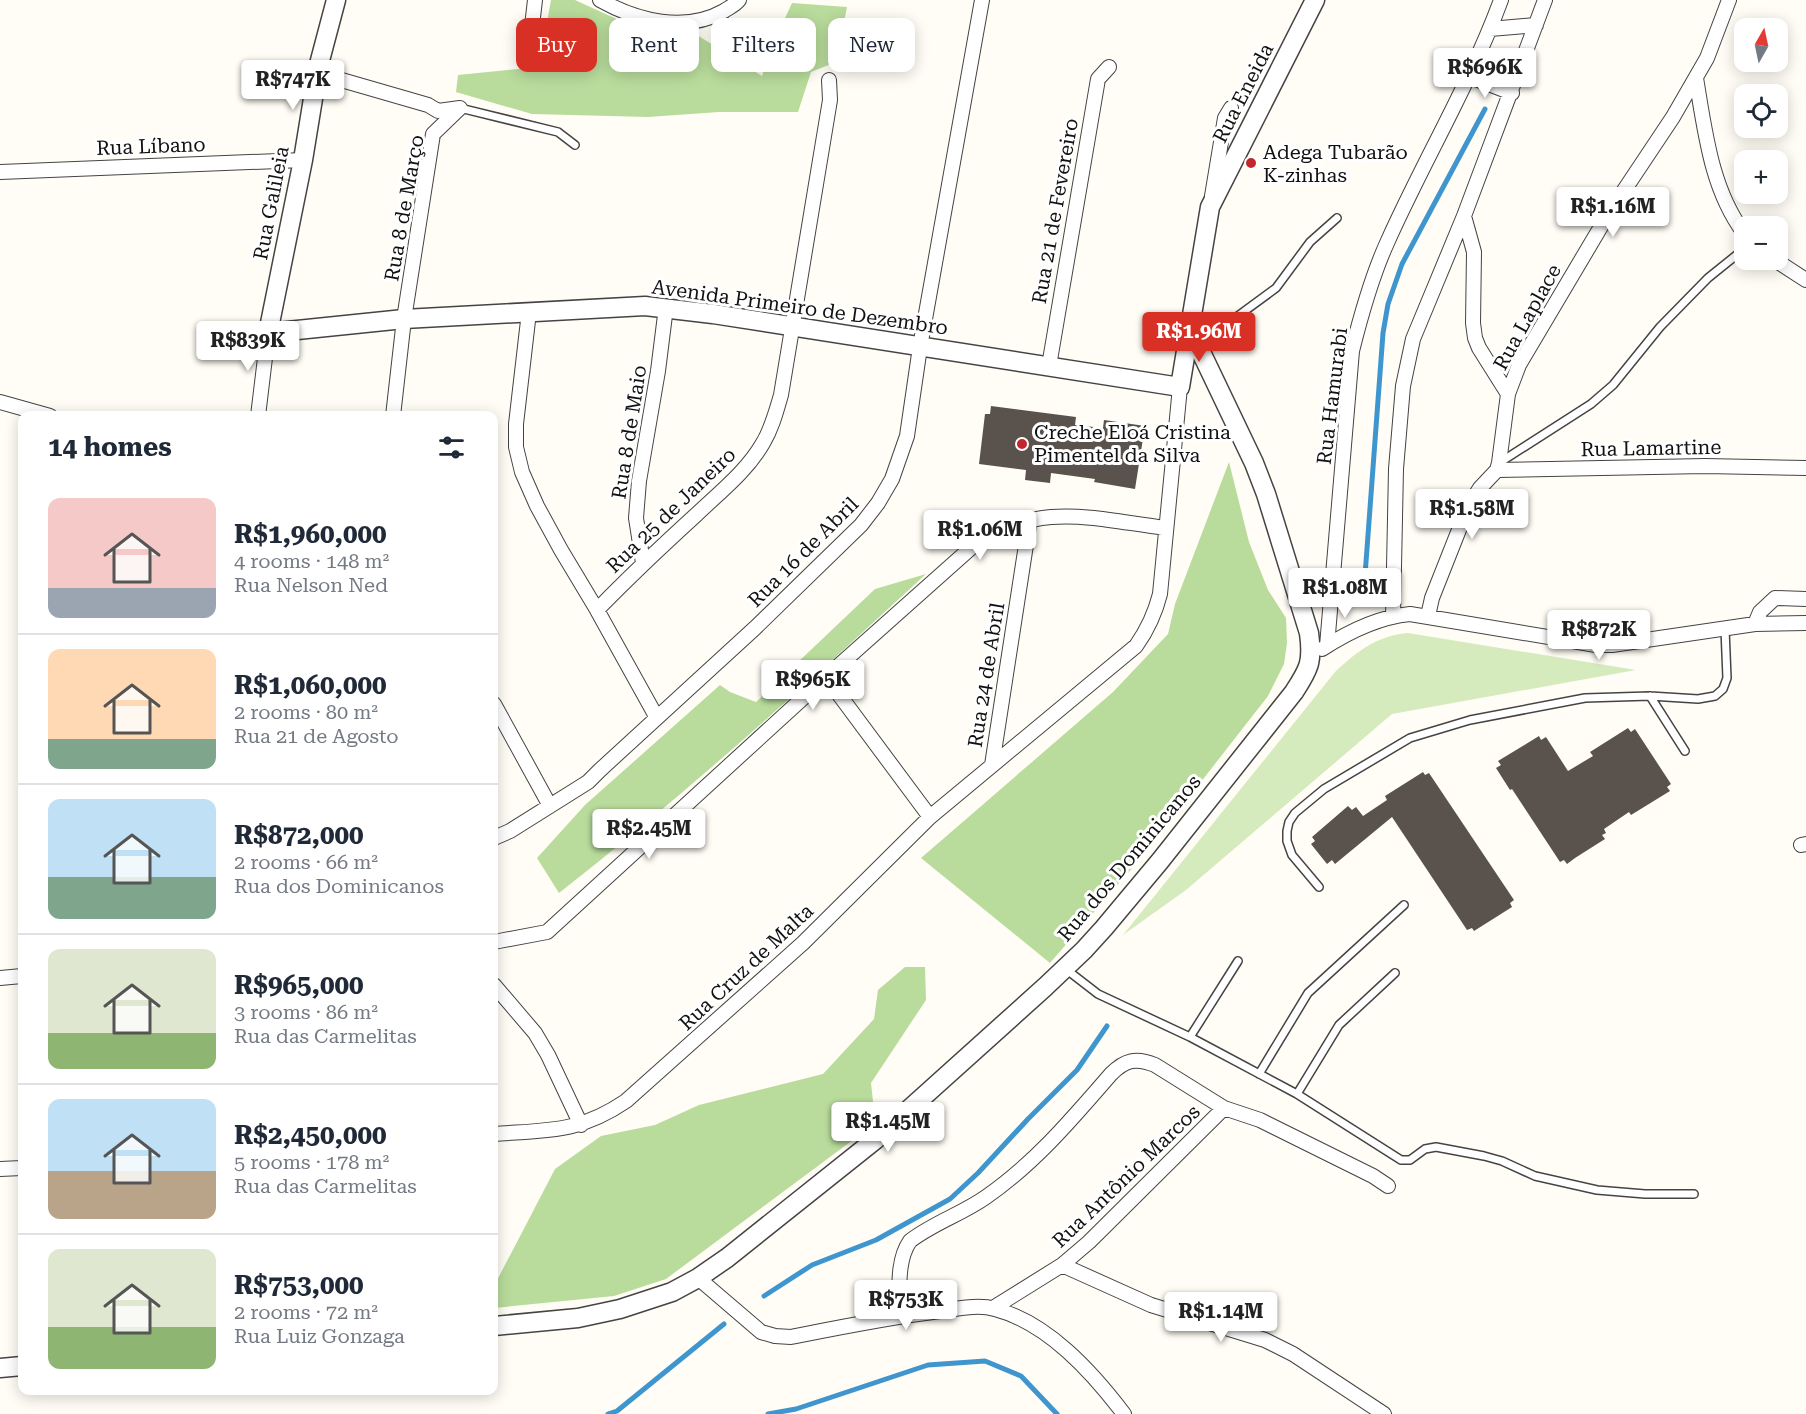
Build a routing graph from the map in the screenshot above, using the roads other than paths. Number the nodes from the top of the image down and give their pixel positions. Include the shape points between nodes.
1 (336, 0) edge
2 (535, 0) edge
3 (600, 0) edge
4 (739, 0) edge
5 (982, 0) edge
6 (1315, 0) edge
7 (1501, 0) edge
8 (1545, 0) edge
9 (1729, 0) edge
10 (533, 18) edge
11 (1536, 25) junction
12 (1490, 29) junction
13 (1109, 67) dead end
14 (1468, 76) junction
15 (1696, 78) junction
16 (338, 79) dead end
17 (829, 80) dead end
18 (1512, 93) junction
19 (460, 108) junction
20 (1231, 108) dead end
21 (575, 145) dead end
22 (303, 160) junction
23 (0, 172) edge
24 (1210, 207) junction
25 (1464, 216) junction
26 (1735, 216) edge
27 (1336, 218) dead end
28 (1734, 257) edge
29 (1788, 268) edge
30 (1806, 280) edge
31 (666, 307) junction
32 (529, 312) junction
33 (404, 319) junction
34 (792, 327) junction
35 (268, 333) junction
36 (1193, 335) junction
37 (920, 347) junction
38 (1049, 366) junction
39 (1180, 387) junction
40 (1218, 387) junction
41 (1508, 394) junction
42 (0, 402) edge
43 (32, 411) edge
44 (259, 411) edge
45 (394, 411) edge
46 (1498, 467) junction
47 (1806, 468) edge
48 (1030, 519) junction
49 (1166, 528) junction
50 (643, 562) junction
51 (1806, 599) edge
52 (597, 610) junction
53 (1393, 616) junction
54 (1428, 616) junction
55 (1806, 623) edge
56 (1755, 624) junction
57 (1725, 628) junction
58 (1319, 650) junction
59 (826, 677) junction
60 (1650, 696) junction
61 (498, 711) edge
62 (657, 718) junction
63 (1685, 751) dead end
64 (992, 765) junction
65 (550, 806) junction
66 (930, 817) junction
67 (498, 836) edge
68 (1319, 887) dead end
69 (1404, 905) dead end
70 (498, 941) edge
71 (1238, 961) dead end
72 (1065, 968) junction
73 (1395, 973) dead end
74 (18, 976) edge
75 (0, 978) edge
76 (498, 991) edge
77 (1190, 1037) junction
78 (1259, 1074) junction
79 (1297, 1094) junction
80 (1224, 1108) junction
81 (581, 1125) junction
82 (498, 1134) edge
83 (18, 1168) edge
84 (0, 1169) edge
85 (1388, 1186) dead end
86 (1694, 1194) dead end
87 (1062, 1265) junction
88 (698, 1278) junction
89 (993, 1308) junction
90 (899, 1316) junction
91 (498, 1326) edge
92 (18, 1366) edge
93 (0, 1368) edge
94 (1124, 1414) edge
95 (1384, 1414) edge

1 - 22 street, Rua Galileia via 318,68
2 - 10 street
3 - 4 street via 649,20 677,23 710,19
5 - 37 street, Rua 16 de Abril
6 - 24 street, Rua Eneida
7 - 12 street, Rua Hamurabi
8 - 11 street
9 - 15 street, Rua Laplace
11 - 12 street
11 - 18 street
12 - 14 street, Rua Hamurabi
13 - 38 street, Rua 21 de Fevereiro via 1098,79
14 - 18 street
14 - 58 street, Rua Hamurabi via 1387,243 1352,351
15 - 26 street via 1709,153
15 - 41 street, Rua Laplace via 1566,285 1519,365
16 - 19 street, Rua 8 de Março via 438,111
17 - 34 street, Rua 25 de Janeiro via 830,100
18 - 25 street
19 - 21 lane via 558,132
19 - 33 street, Rua 8 de Março via 433,134
20 - 24 street via 1225,118
22 - 23 street, Rua Líbano
22 - 35 street, Rua Galileia
24 - 36 street, Rua Eneida
25 - 41 street via 1474,252 1475,338
25 - 53 street via 1413,339 1403,386 1396,469
27 - 36 lane via 1310,242 1275,288 1231,321
28 - 46 lane via 1659,327 1613,385
29 - 30 street
31 - 32 street, Avenida Primeiro de Dezembro
31 - 34 street, Avenida Primeiro de Dezembro
31 - 50 street, Rua 8 de Maio via 637,508
32 - 33 street, Avenida Primeiro de Dezembro
32 - 52 street via 516,447 537,506
33 - 35 street, Avenida Primeiro de Dezembro
33 - 45 street, Rua 8 de Março
34 - 37 street, Avenida Primeiro de Dezembro
34 - 50 street, Rua 25 de Janeiro via 781,395 764,442 737,476
35 - 44 street, Rua Galileia
36 - 39 street, Rua Eneida
36 - 40 street
37 - 38 street, Avenida Primeiro de Dezembro
37 - 62 street, Rua 16 de Abril via 904,447 878,503 861,525
38 - 39 street, Avenida Primeiro de Dezembro
39 - 40 street, Avenida Primeiro de Dezembro via 1198,381
39 - 49 street, Rua Cruz de Malta
40 - 58 street via 1266,494 1309,633
41 - 46 street, Rua Laplace
42 - 43 street
46 - 47 street, Rua Lamartine
46 - 54 street via 1468,507
48 - 49 street via 1070,516
48 - 59 street via 999,530 972,547
48 - 64 street, Rua 24 de Abril
49 - 64 street, Rua Cruz de Malta via 1156,610 1136,646
50 - 52 street, Rua 25 de Janeiro
51 - 56 street via 1775,598 1760,612
52 - 62 street
53 - 54 street
53 - 58 street
54 - 57 street via 1596,645
55 - 56 street
56 - 57 street
57 - 60 lane via 1727,678 1720,693 1708,699
58 - 72 street, Rua dos Dominicanos via 1269,724 1104,928
59 - 66 street
59 - 70 street via 547,932
60 - 63 lane
60 - 68 lane via 1585,698 1507,712 1400,743 1324,789 1289,822 1287,841 1292,855
61 - 65 street
62 - 65 street, Rua 16 de Abril via 588,782
64 - 66 street, Rua Cruz de Malta
65 - 67 street, Rua 16 de Abril
66 - 81 street, Rua Cruz de Malta via 803,943 655,1077 607,1114
69 - 78 lane via 1308,993
71 - 77 lane
72 - 77 lane via 1098,994
72 - 88 street, Rua dos Dominicanos via 875,1140
73 - 79 lane via 1339,1024
74 - 75 street
76 - 81 street via 535,1033
77 - 78 lane
78 - 79 lane
79 - 86 lane via 1401,1160 1410,1160 1425,1149 1436,1147 1484,1156 1535,1176 1597,1190
80 - 85 street via 1268,1124
80 - 87 street, Rua Antônio Marcos
80 - 90 street via 1144,1060 1120,1065 1048,1146 1020,1171 985,1198 910,1241 902,1262
81 - 82 street, Rua Cruz de Malta
83 - 84 street
87 - 89 street, Rua Antônio Marcos
87 - 95 street via 1151,1305 1265,1340
88 - 90 street via 761,1332 775,1336 791,1337
88 - 91 street, Rua dos Dominicanos via 672,1292 602,1314
89 - 90 street
89 - 94 street via 1017,1317 1060,1344 1099,1381
92 - 93 street

